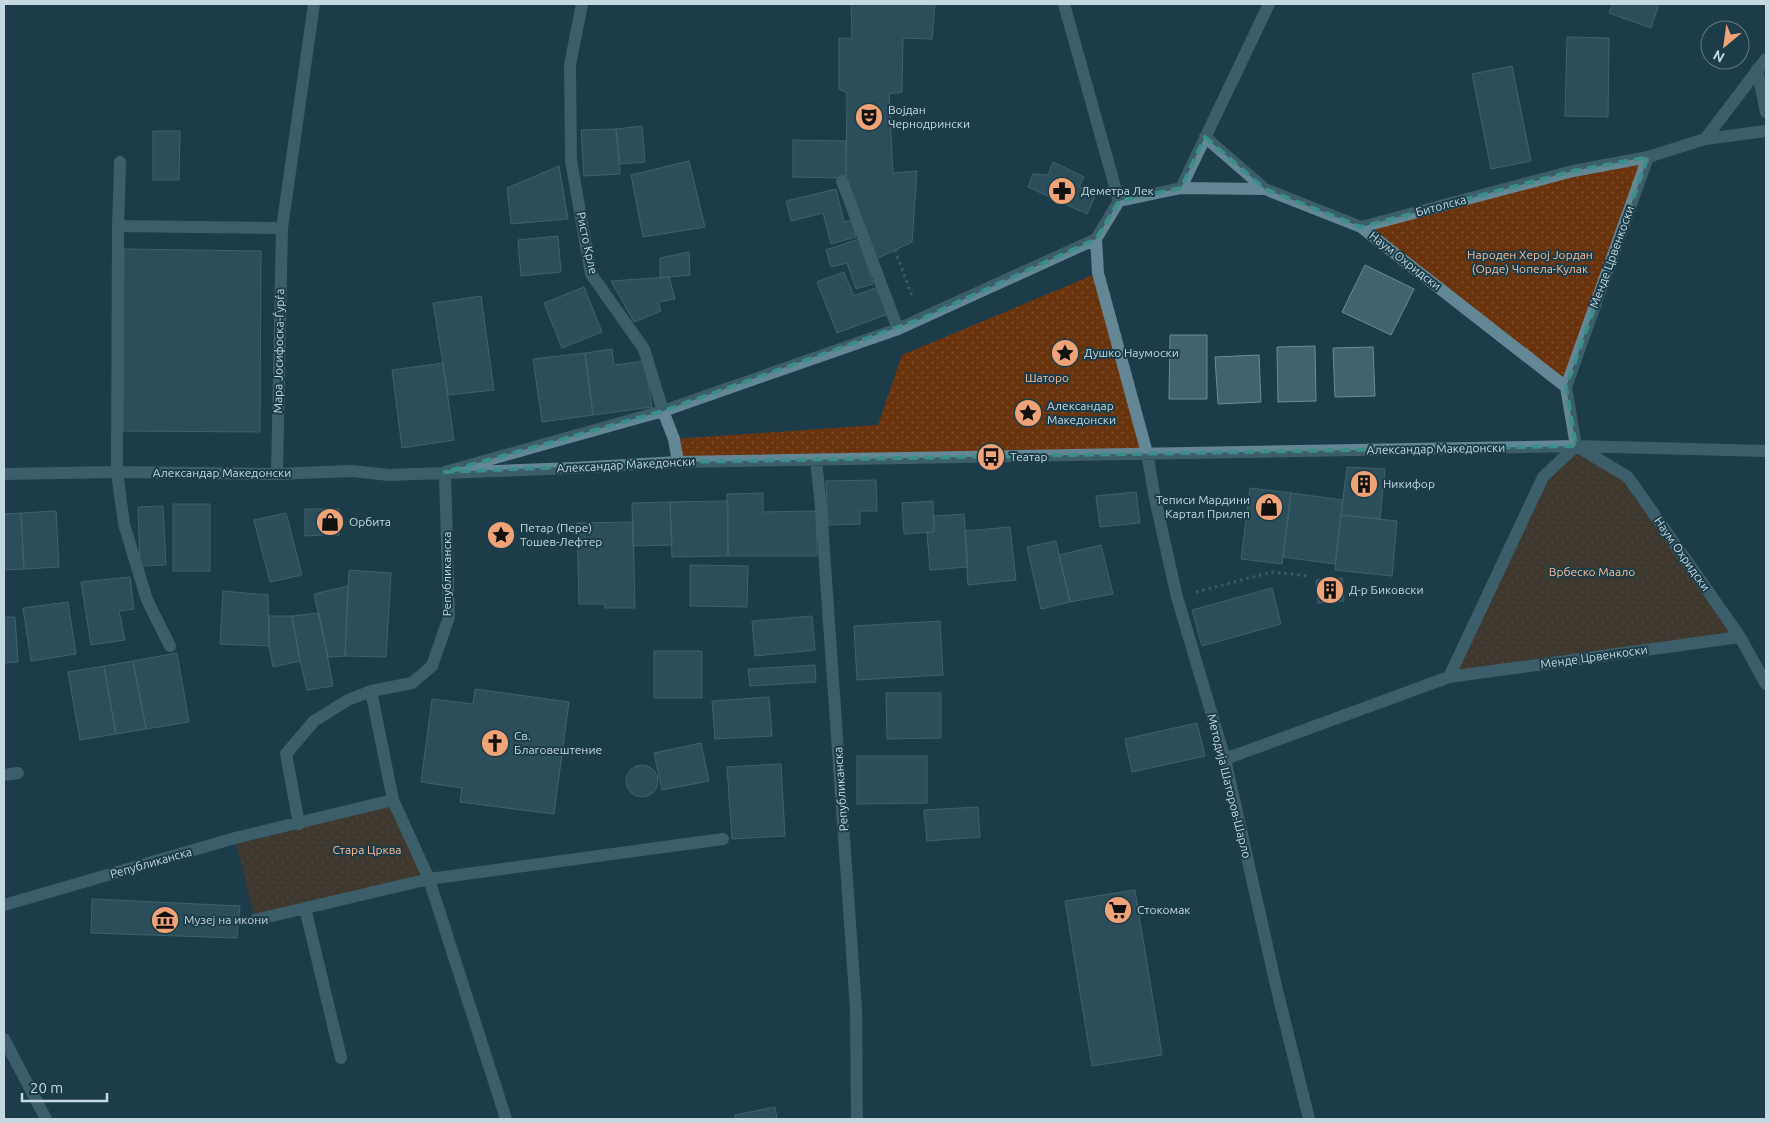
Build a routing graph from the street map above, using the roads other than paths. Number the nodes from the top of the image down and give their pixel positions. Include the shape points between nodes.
1 (314, 4) edge
2 (582, 4) edge
3 (1064, 4) edge
4 (1269, 4) edge
5 (1766, 60) edge
6 (1757, 69) junction
7 (1766, 112) edge
8 (1766, 131) edge
9 (1206, 137) junction
10 (1705, 139) junction
11 (1648, 156) junction
12 (120, 162) dead end
13 (842, 181) dead end
14 (1181, 188) junction
15 (1265, 189) junction
16 (1118, 201) junction
17 (118, 226) junction
18 (282, 228) junction
19 (1361, 228) junction
20 (1096, 239) junction
21 (898, 329) junction
22 (1566, 387) junction
23 (663, 411) junction
24 (1576, 446) junction
25 (1766, 451) edge
26 (1147, 454) junction
27 (816, 460) junction
28 (678, 462) junction
29 (118, 472) junction
30 (446, 472) junction
31 (4, 474) edge
32 (277, 474) junction
33 (1740, 638) junction
34 (170, 646) dead end
35 (1449, 677) junction
36 (1766, 684) edge
37 (371, 691) junction
38 (1225, 759) junction
39 (18, 772) dead end
40 (4, 775) edge
41 (393, 800) junction
42 (299, 824) junction
43 (723, 839) dead end
44 (429, 879) junction
45 (4, 905) edge
46 (305, 908) junction
47 (255, 920) dead end
48 (4, 1039) edge
49 (341, 1058) dead end
50 (46, 1119) edge
51 (506, 1119) edge
52 (856, 1119) edge
53 (1309, 1119) edge

1 - 18 street, Мара Јосифоска-Ѓурѓа
2 - 23 street, Ристо Крле via 570,65 571,161 590,274 644,349
3 - 16 street
4 - 9 street
5 - 6 street
6 - 7 street
6 - 10 street
8 - 10 street, Битолска
9 - 14 street
9 - 15 street
10 - 11 street, Битолска
11 - 19 street, Битолска via 1573,171
11 - 22 street, Менде Црвенкоски
12 - 17 street
13 - 21 street
14 - 15 street
14 - 16 street
15 - 19 street
16 - 20 street
17 - 18 street
17 - 29 street
18 - 32 street, Мара Јосифоска-Ѓурѓа
19 - 22 street, Наум Охридски
20 - 21 street, Александар Македонски
20 - 26 street, Методија Шаторов-Шарло via 1098,273
21 - 23 street, Александар Македонски
22 - 24 street
23 - 28 street, Ристо Крле via 674,439
23 - 30 street, Александар Македонски
24 - 25 street, Александар Македонски
24 - 26 street, Александар Македонски
24 - 33 street, Наум Охридски via 1628,477
24 - 35 street via 1543,477
26 - 27 street, Александар Македонски
26 - 38 street, Методија Шаторов-Шарло via 1177,597
27 - 28 street, Александар Македонски
27 - 52 street, Републиканска via 856,1009
28 - 30 street, Александар Македонски
29 - 31 street, Александар Македонски
29 - 32 street, Александар Македонски
29 - 34 street via 124,524 138,572 147,600
30 - 32 street, Александар Македонски
30 - 37 street, Републиканска via 449,617 432,666 412,682
33 - 35 street, Менде Црвенкоски
33 - 36 street, Наум Охридски
35 - 38 street, Менде Црвенкоски
37 - 41 street
37 - 42 street, Републиканска via 348,700 314,721 286,754
38 - 53 street, Методија Шаторов-Шарло
39 - 40 street
41 - 42 street, Републиканска
41 - 44 street
42 - 45 street, Републиканска via 235,838
43 - 44 street
44 - 46 street
44 - 51 street
46 - 47 street
46 - 49 street
48 - 50 street

